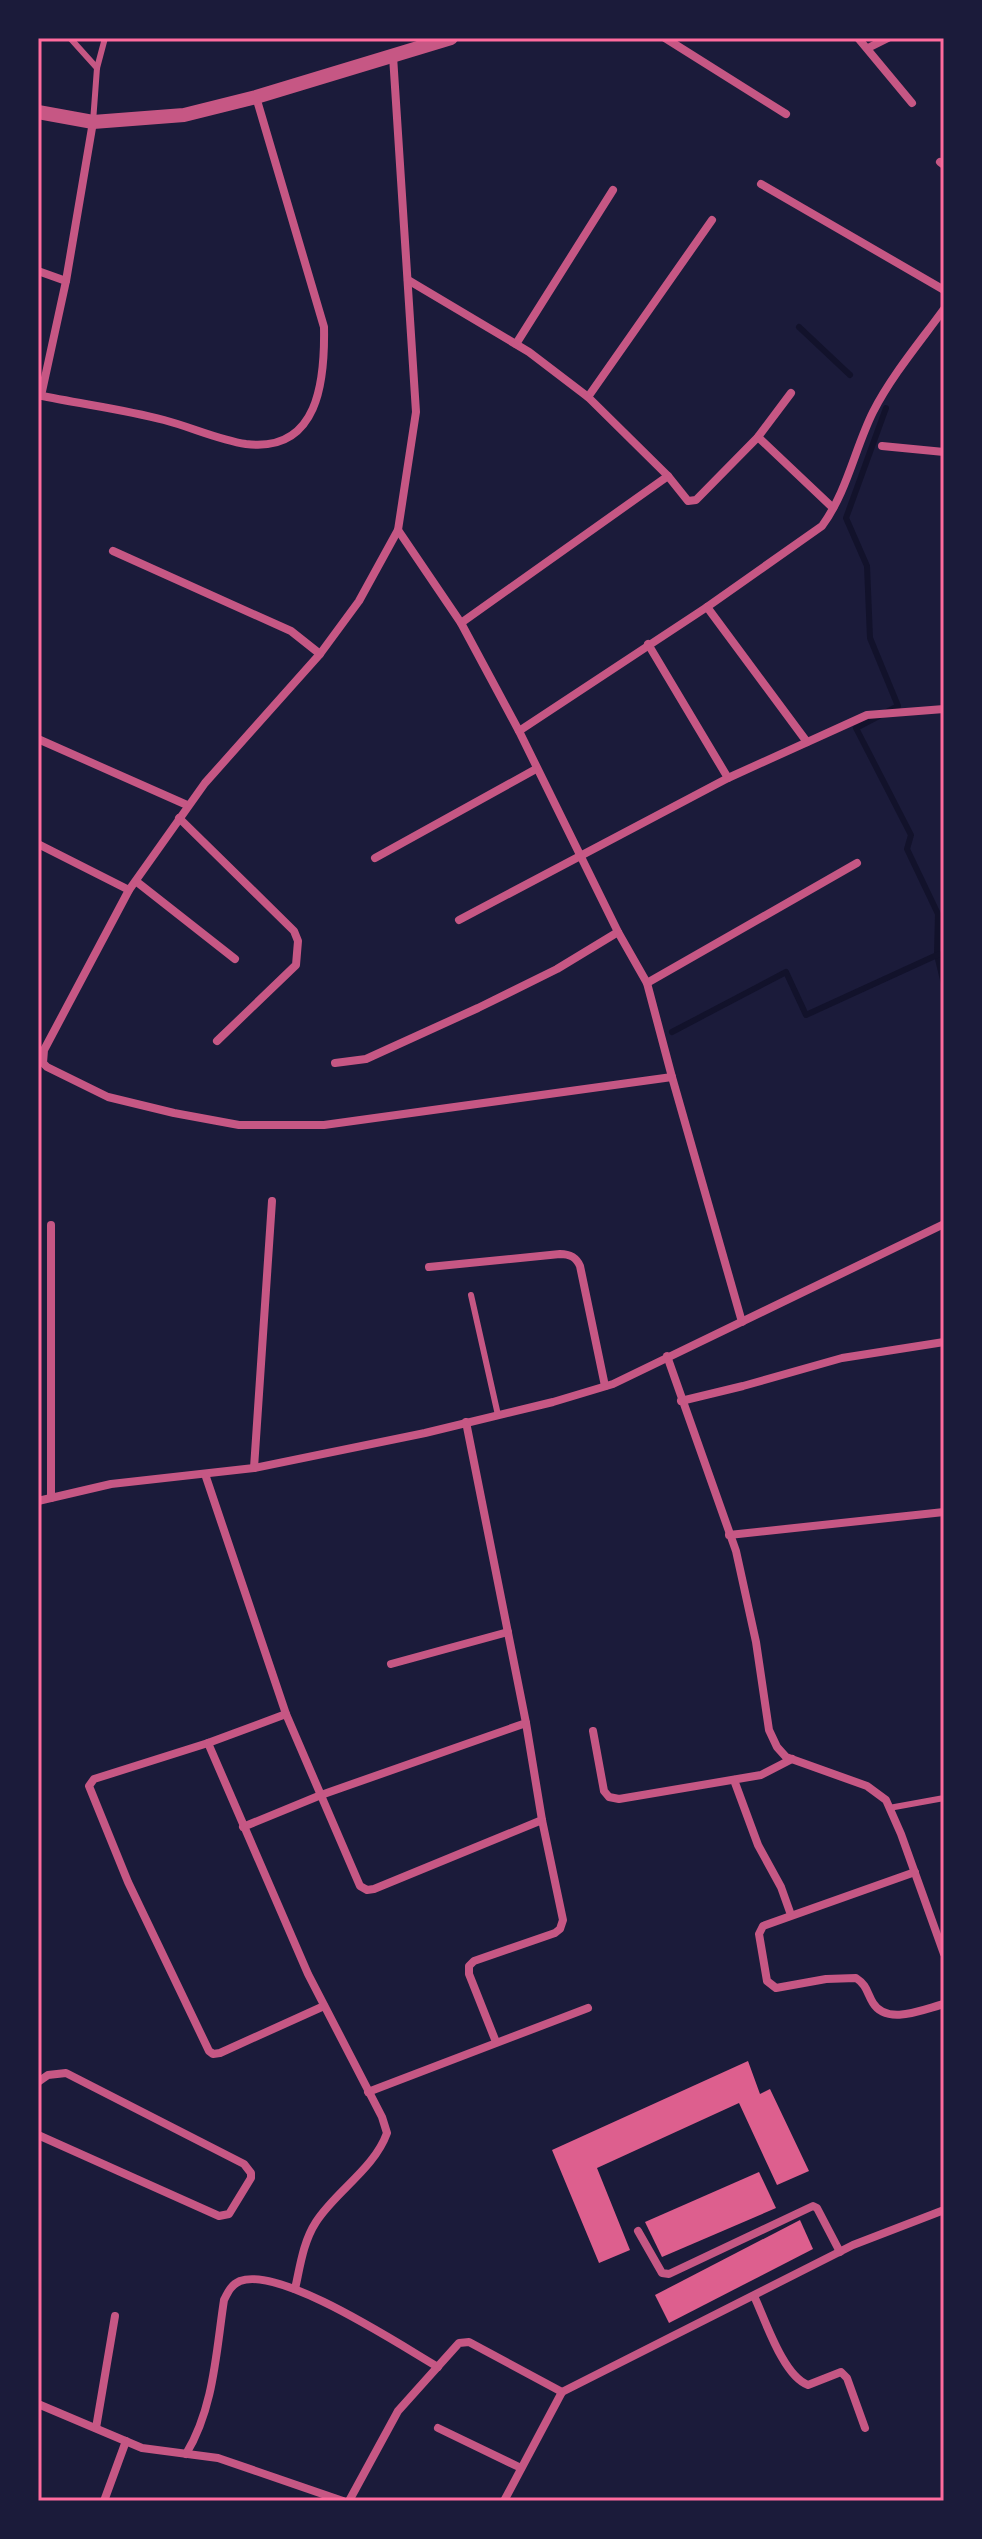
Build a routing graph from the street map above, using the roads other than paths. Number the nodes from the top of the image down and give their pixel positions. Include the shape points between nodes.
1 (70, 38) edge
2 (105, 38) edge
3 (451, 38) edge
4 (665, 38) edge
5 (858, 38) edge
6 (888, 38) edge
7 (868, 48) junction
8 (393, 56) junction
9 (97, 68) junction
10 (256, 97) junction
11 (912, 103) dead end
12 (38, 112) edge
13 (786, 114) dead end
14 (93, 122) junction
15 (761, 184) dead end
16 (613, 190) dead end
17 (712, 220) dead end
18 (38, 271) edge
19 (408, 280) junction
20 (66, 281) junction
21 (944, 290) edge
22 (944, 309) edge
23 (516, 344) junction
24 (791, 393) dead end
25 (39, 395) edge
26 (588, 397) junction
27 (758, 437) junction
28 (882, 446) dead end
29 (944, 452) edge
30 (668, 476) junction
31 (833, 508) junction
32 (398, 530) junction
33 (113, 551) dead end
34 (707, 607) junction
35 (461, 623) junction
36 (648, 644) junction
37 (320, 654) junction
38 (944, 709) edge
39 (519, 731) junction
40 (38, 739) edge
41 (807, 742) junction
42 (536, 769) junction
43 (728, 778) junction
44 (187, 805) junction
45 (179, 818) junction
46 (38, 844) edge
47 (580, 854) junction
48 (375, 858) dead end
49 (857, 863) dead end
50 (137, 882) junction
51 (129, 890) junction
52 (459, 920) dead end
53 (618, 932) junction
54 (235, 959) dead end
55 (647, 983) junction
56 (217, 1041) dead end
57 (335, 1063) dead end
58 (672, 1077) junction
59 (272, 1201) dead end
60 (944, 1224) edge
61 (51, 1225) dead end
62 (429, 1267) dead end
63 (471, 1295) dead end
64 (742, 1322) junction
65 (944, 1342) edge
66 (667, 1356) junction
67 (605, 1386) junction
68 (681, 1401) junction
69 (498, 1415) junction
70 (466, 1422) junction
71 (254, 1468) junction
72 (205, 1474) junction
73 (51, 1498) junction
74 (38, 1501) edge
75 (944, 1512) edge
76 (729, 1535) junction
77 (508, 1632) junction
78 (391, 1664) dead end
79 (286, 1714) junction
80 (526, 1723) junction
81 (593, 1731) dead end
82 (208, 1743) junction
83 (792, 1759) junction
84 (734, 1780) junction
85 (321, 1795) junction
86 (944, 1798) edge
87 (889, 1808) junction
88 (542, 1820) junction
89 (243, 1827) junction
90 (915, 1872) junction
91 (791, 1915) junction
92 (944, 1954) edge
93 (944, 2004) edge
94 (324, 2006) junction
95 (588, 2008) dead end
96 (496, 2042) junction
97 (38, 2082) edge
98 (368, 2092) junction
99 (38, 2135) edge
100 (944, 2210) edge
101 (638, 2231) dead end
102 (840, 2252) junction
103 (295, 2289) junction
104 (754, 2296) junction
105 (115, 2316) dead end
106 (438, 2367) junction
107 (562, 2392) junction
108 (38, 2404) edge
109 (96, 2428) junction
110 (438, 2428) dead end
111 (865, 2428) dead end
112 (126, 2441) junction
113 (186, 2454) junction
114 (521, 2468) junction
115 (104, 2501) edge
116 (346, 2501) edge
117 (504, 2501) edge

1 - 9 lane
2 - 9 lane
3 - 8 street
4 - 13 street
5 - 7 street
6 - 7 street
7 - 11 street
8 - 10 street
8 - 19 street
9 - 14 lane
10 - 14 street via 184,115
10 - 25 street via 324,327 325,365 311,414 285,440 246,444 161,419
12 - 14 street
14 - 20 street
15 - 21 street
16 - 23 street
17 - 26 street
18 - 20 street
19 - 23 street
19 - 32 street via 416,412
20 - 25 street
22 - 31 street via 872,413
23 - 26 street
24 - 27 street
26 - 30 street
27 - 30 street via 696,500 685,499
27 - 31 street
28 - 29 street
30 - 35 street
31 - 34 street via 822,526
32 - 35 street
32 - 37 street via 359,601
33 - 37 street via 291,631
34 - 36 street
34 - 41 street
35 - 39 street
36 - 39 street
36 - 43 street
37 - 44 street
38 - 41 street via 867,715
39 - 42 street
40 - 44 street
41 - 43 street
42 - 47 street
42 - 48 street
43 - 47 street
44 - 45 street
45 - 50 street
45 - 56 street via 294,931 298,941 296,965
46 - 51 street
47 - 52 street
47 - 53 street
49 - 55 street
50 - 51 street
50 - 54 street
51 - 58 street via 42,1060 108,1097 239,1125 324,1125
53 - 55 street
53 - 57 street via 478,1008 366,1059
55 - 58 street
58 - 64 street
59 - 71 street
60 - 64 street
61 - 73 street
62 - 67 street via 571,1255 580,1266
63 - 69 lane
64 - 66 street
65 - 68 street via 842,1358
66 - 67 street
66 - 68 street
67 - 69 street
68 - 76 street
69 - 70 street
70 - 71 street
70 - 77 street
71 - 72 street
72 - 73 street via 111,1484
72 - 79 street
73 - 74 street
75 - 76 street
76 - 83 street via 752,1621 769,1730 781,1752
77 - 78 street
77 - 80 street
79 - 82 street
79 - 85 street
80 - 85 street
80 - 88 street
81 - 84 street via 609,1797
82 - 89 street
82 - 94 street via 91,1782 128,1882 211,2053
83 - 84 street via 761,1775
83 - 87 street via 872,1788
84 - 91 street
85 - 88 street via 360,1886 367,1890
85 - 89 street
86 - 87 lane
87 - 90 street
88 - 96 street via 562,1926 469,1966
89 - 94 street
90 - 91 street
90 - 92 street
91 - 93 street via 759,1932 771,1985 856,1978 885,2014
94 - 98 street
95 - 96 street
96 - 98 street
97 - 99 street via 66,2073 244,2164 251,2178 229,2214 219,2216
98 - 103 street via 386,2127 385,2139 316,2222
100 - 102 street
101 - 102 street via 662,2273 669,2274 813,2206
102 - 104 street
103 - 106 street
103 - 113 street via 252,2279 228,2292 208,2405
104 - 107 street
104 - 111 street via 796,2377 808,2385 841,2372
105 - 109 street
106 - 107 street via 459,2343 469,2342
106 - 116 street via 398,2411
107 - 114 street
108 - 109 street
109 - 112 street
110 - 114 street
112 - 113 street
112 - 115 street
113 - 116 street via 218,2458
114 - 117 street

